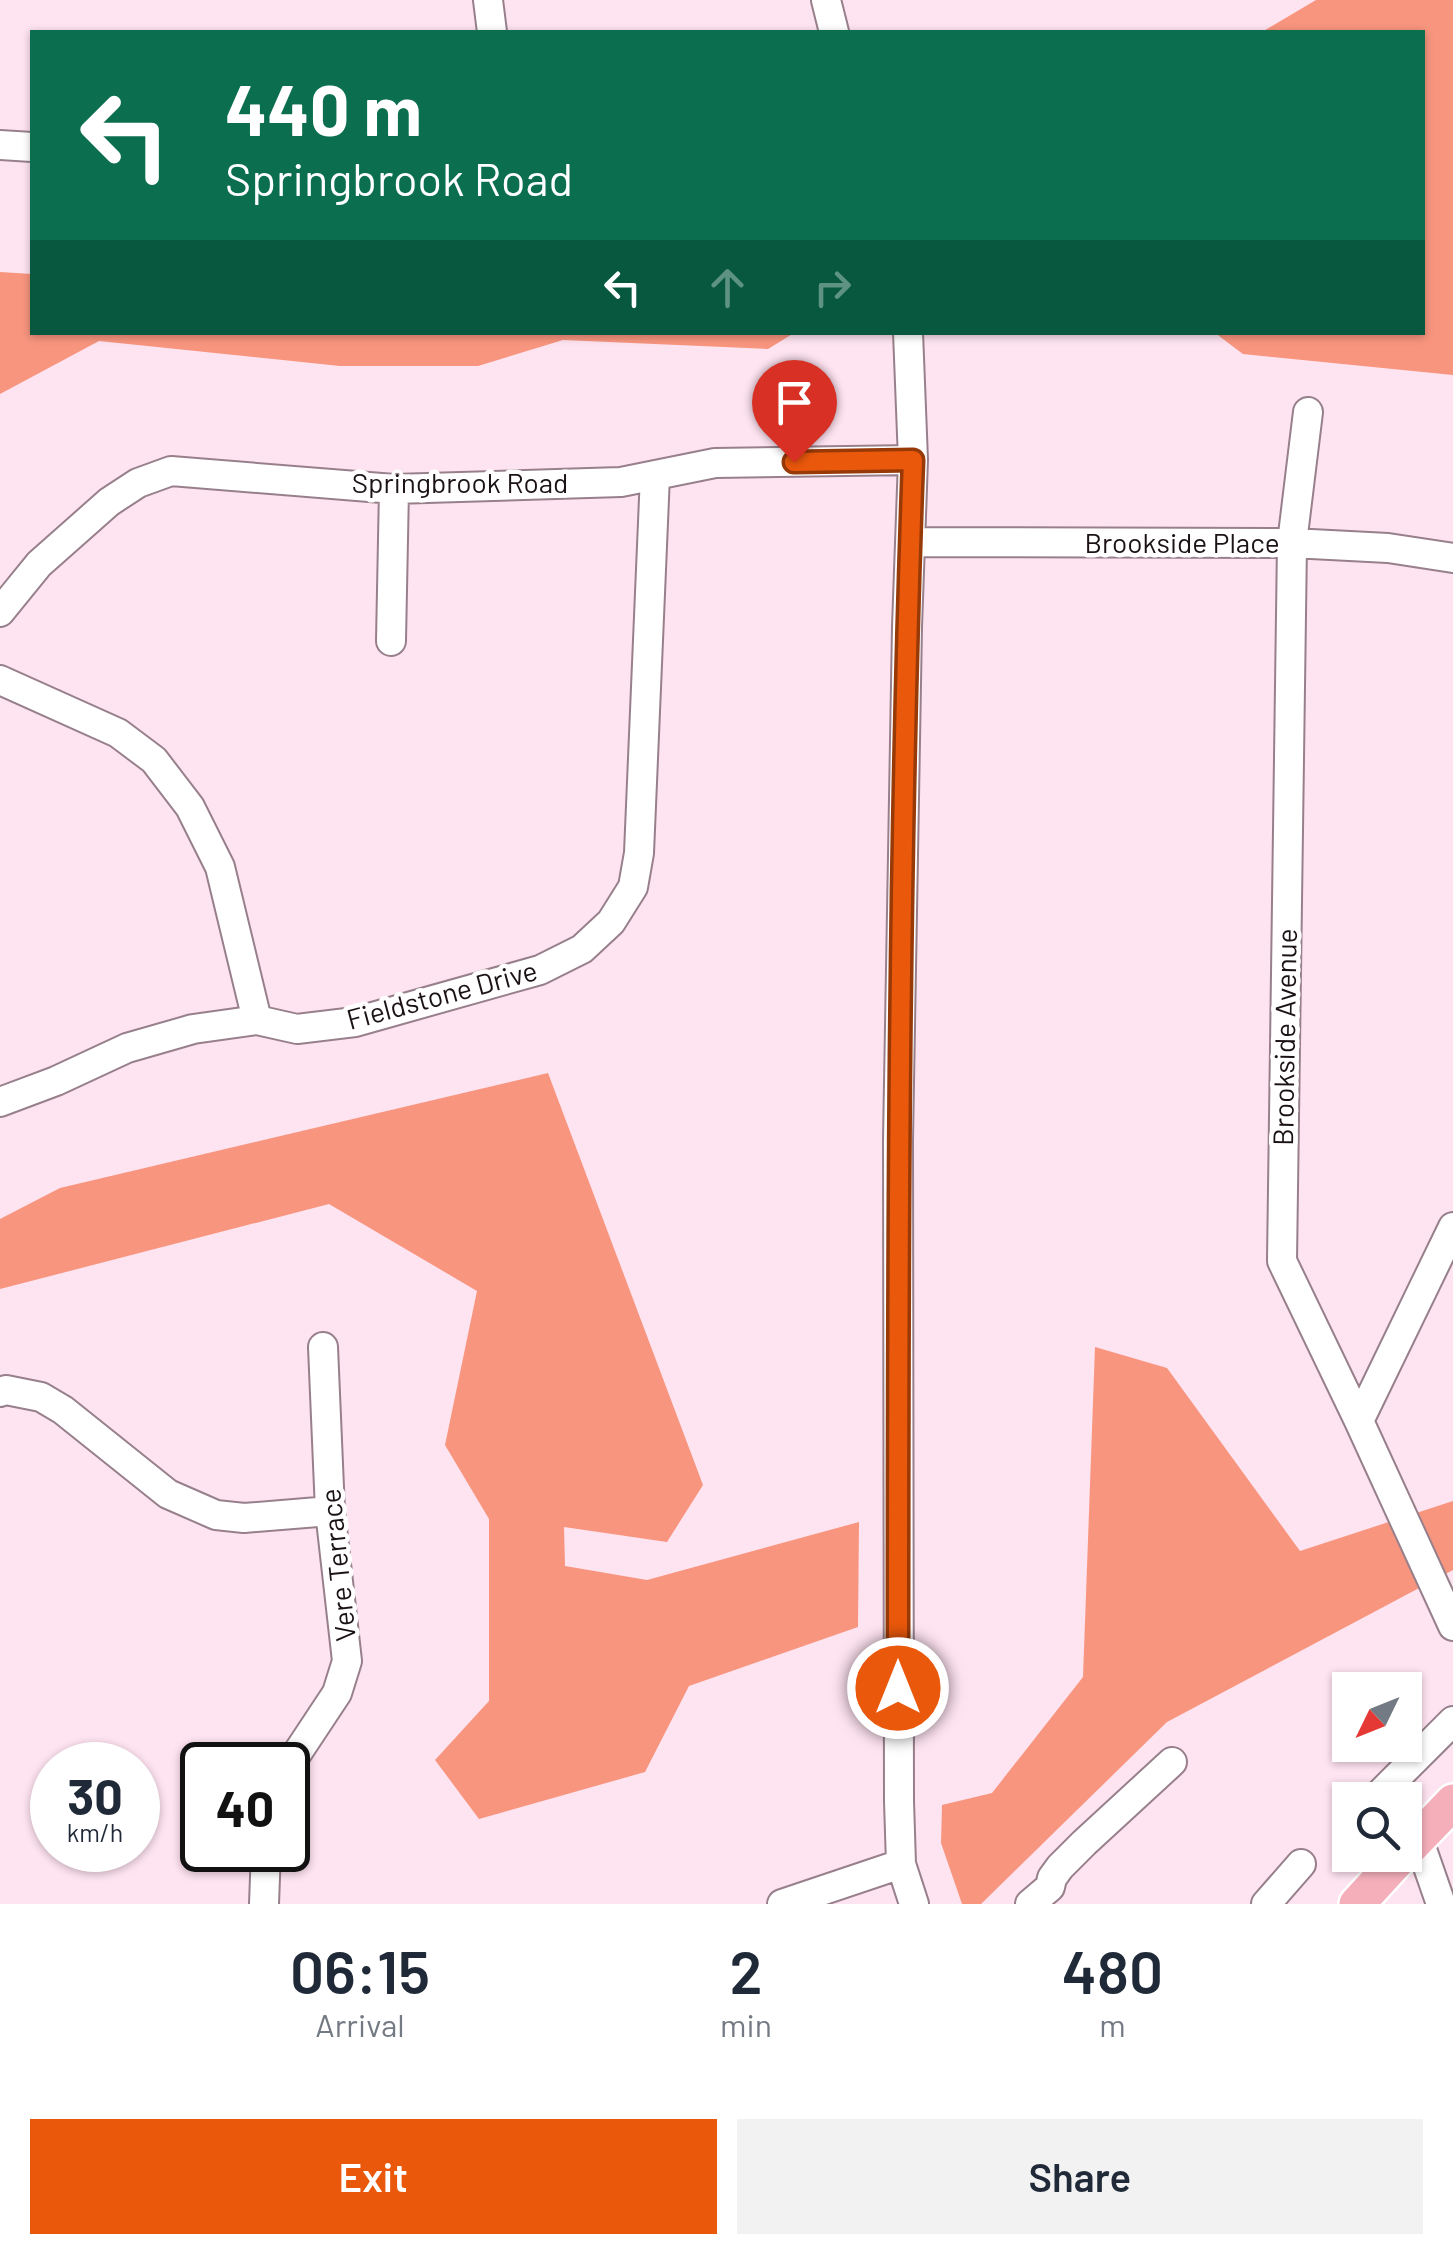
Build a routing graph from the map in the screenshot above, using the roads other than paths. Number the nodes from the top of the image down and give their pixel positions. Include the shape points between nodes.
1 (488, 0) edge
2 (826, 0) edge
3 (492, 30) edge
4 (834, 30) edge
5 (0, 145) edge
6 (30, 147) edge
7 (908, 335) edge
8 (1308, 412) dead end
9 (913, 460) junction
10 (654, 475) junction
11 (394, 488) junction
12 (910, 542) junction
13 (1292, 543) junction
14 (1453, 558) edge
15 (0, 612) edge
16 (391, 640) dead end
17 (0, 680) edge
18 (258, 1020) junction
19 (0, 1102) edge
20 (1453, 1227) edge
21 (323, 1347) dead end
22 (0, 1392) edge
23 (1359, 1421) junction
24 (330, 1511) junction
25 (1453, 1626) edge
26 (1453, 1722) edge
27 (304, 1742) edge
28 (1172, 1762) dead end
29 (1392, 1782) edge
30 (1453, 1802) edge
31 (1422, 1832) edge
32 (902, 1864) junction
33 (1301, 1864) dead end
34 (1422, 1870) edge
35 (265, 1872) edge
36 (1385, 1872) edge
37 (1049, 1898) edge
38 (264, 1904) edge
39 (782, 1904) edge
40 (914, 1904) edge
41 (1266, 1904) edge
42 (1357, 1904) edge
43 (1441, 1904) edge

1 - 3 street
2 - 4 street
5 - 6 street
7 - 9 street
8 - 13 street, Brookside Avenue
9 - 10 street, Springbrook Road via 715,462
9 - 12 street
10 - 11 street, Springbrook Road via 620,482
10 - 18 street, Fieldstone Drive via 638,853 633,887 612,922 582,949 540,970 356,1022 297,1029
11 - 15 street, Springbrook Road via 171,471 109,502 39,564
11 - 16 street
12 - 13 street, Brookside Place
12 - 32 street via 898,1229
13 - 14 street, Brookside Place
13 - 23 street, Brookside Avenue via 1282,1261
17 - 18 street via 118,733 154,760 190,807 220,866
18 - 19 street, Fieldstone Drive via 127,1048
20 - 23 street
21 - 24 street, Vere Terrace
22 - 24 street via 41,1397 168,1494 216,1515
23 - 25 street, Brookside Avenue
24 - 27 street, Vere Terrace via 348,1661 337,1692
26 - 29 street
28 - 37 street via 1060,1867
30 - 31 main road
32 - 39 street
32 - 40 street
33 - 41 street
34 - 43 street
35 - 38 street
36 - 42 main road

